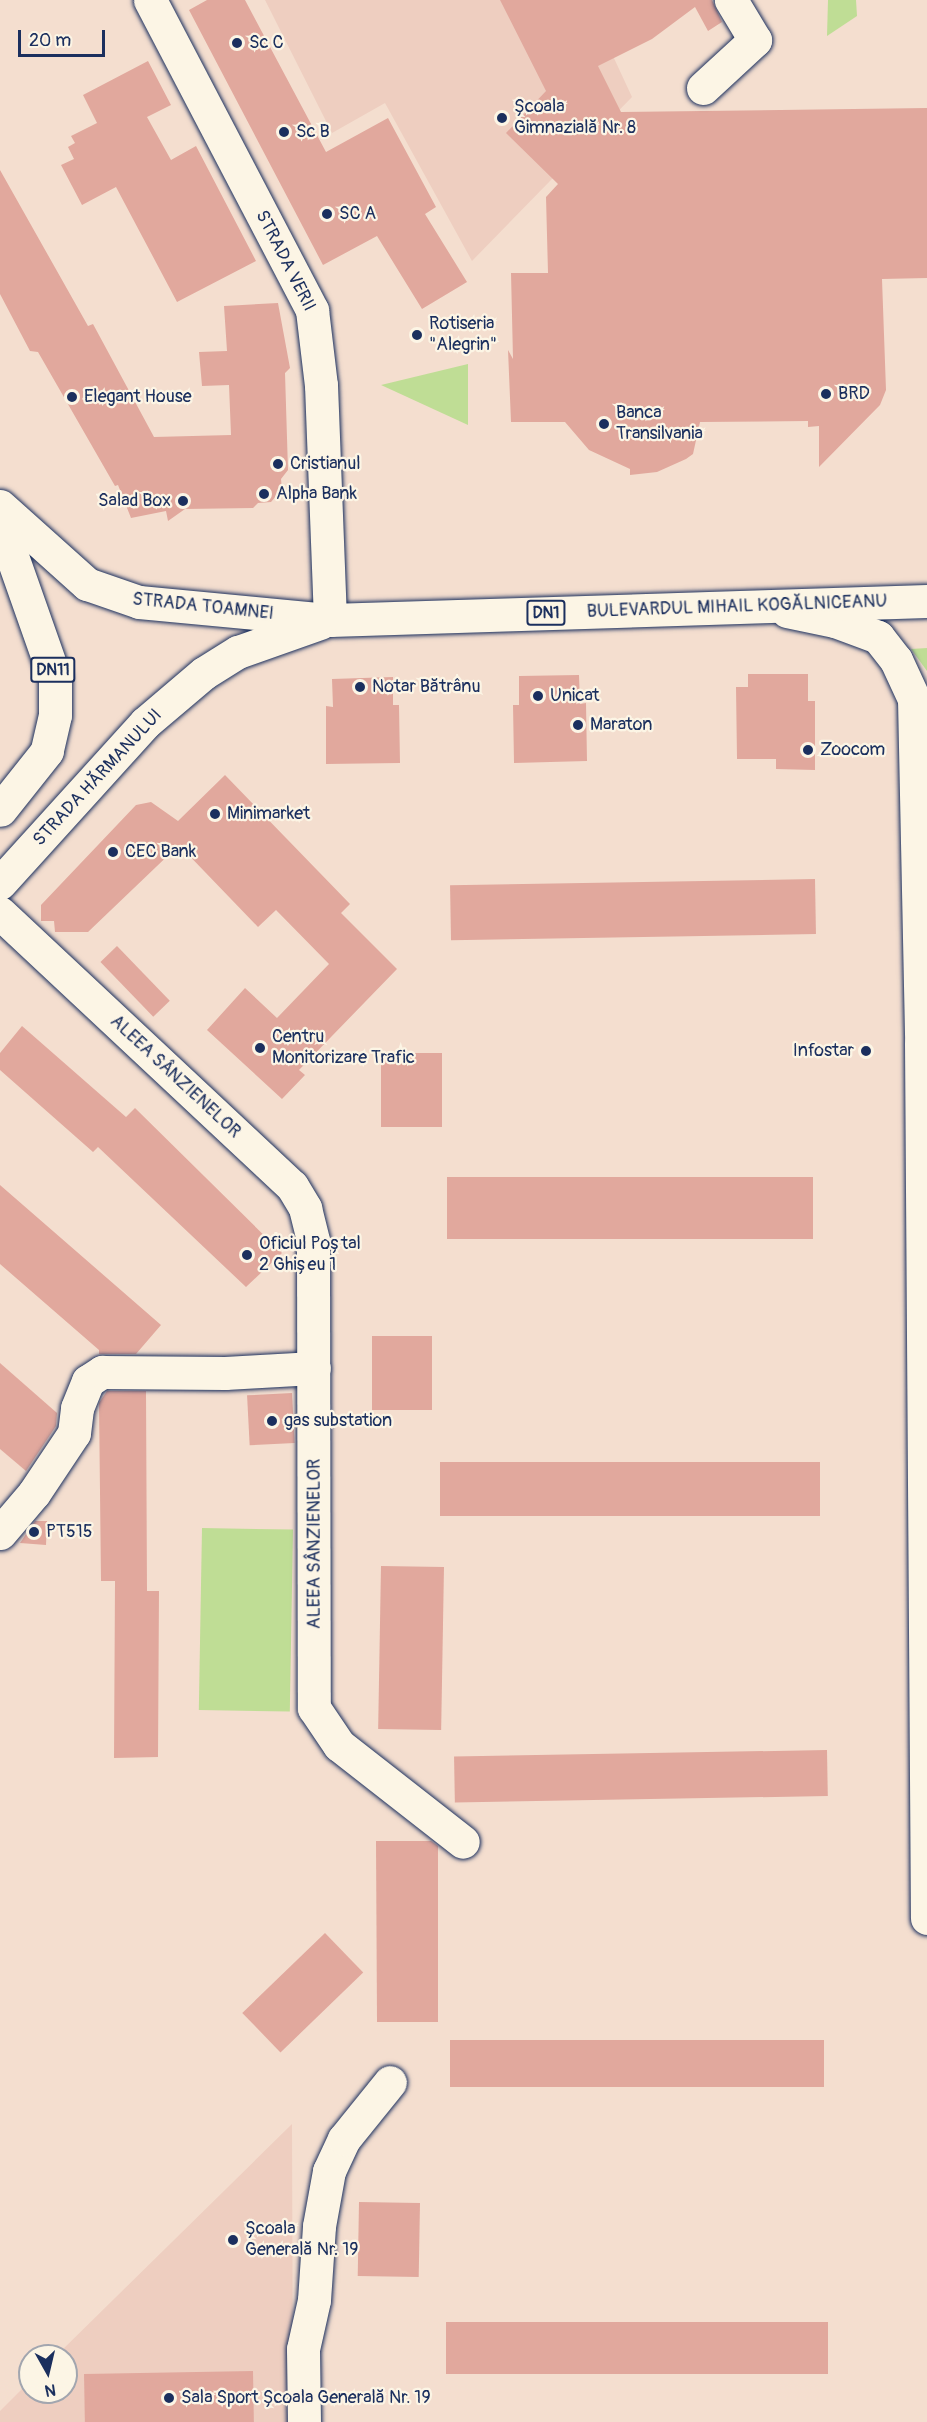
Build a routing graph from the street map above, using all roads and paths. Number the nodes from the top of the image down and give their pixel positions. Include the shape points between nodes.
1 (150, 0) edge
2 (731, 0) edge
3 (703, 88) dead end
4 (0, 506) edge
5 (0, 522) edge
6 (927, 601) edge
7 (762, 606) junction
8 (330, 620) junction
9 (920, 691) edge
10 (0, 810) edge
11 (0, 883) edge
12 (0, 913) edge
13 (314, 1368) junction
14 (0, 1533) edge
15 (463, 1842) dead end
16 (927, 1858) edge
17 (927, 1918) edge
18 (390, 2082) dead end
19 (304, 2422) edge

1 - 8 main road, STRADA VERII via 312,310 321,385
2 - 3 main road via 754,40
4 - 8 main road, STRADA TOAMNEI / DN1 via 66,568 103,592 139,602
5 - 10 main road, DN11 via 55,678 55,715 47,751
6 - 7 main road, BULEVARDUL MIHAIL KOGĂLNICEANU / DN1
7 - 8 main road, BULEVARDUL MIHAIL KOGĂLNICEANU / DN1
7 - 9 main road via 835,621 878,637
8 - 11 main road, STRADA HĂRMANULUI via 238,652 204,673 145,723
9 - 16 main road
12 - 13 main road, ALEEA SÂNZIENELOR via 291,1186 305,1208 313,1241
13 - 14 main road via 102,1371 88,1381 77,1408 74,1433 34,1493
13 - 15 main road, ALEEA SÂNZIENELOR via 314,1708 339,1745
16 - 17 main road
18 - 19 main road via 344,2139 329,2171 319,2226 314,2300 303,2349

